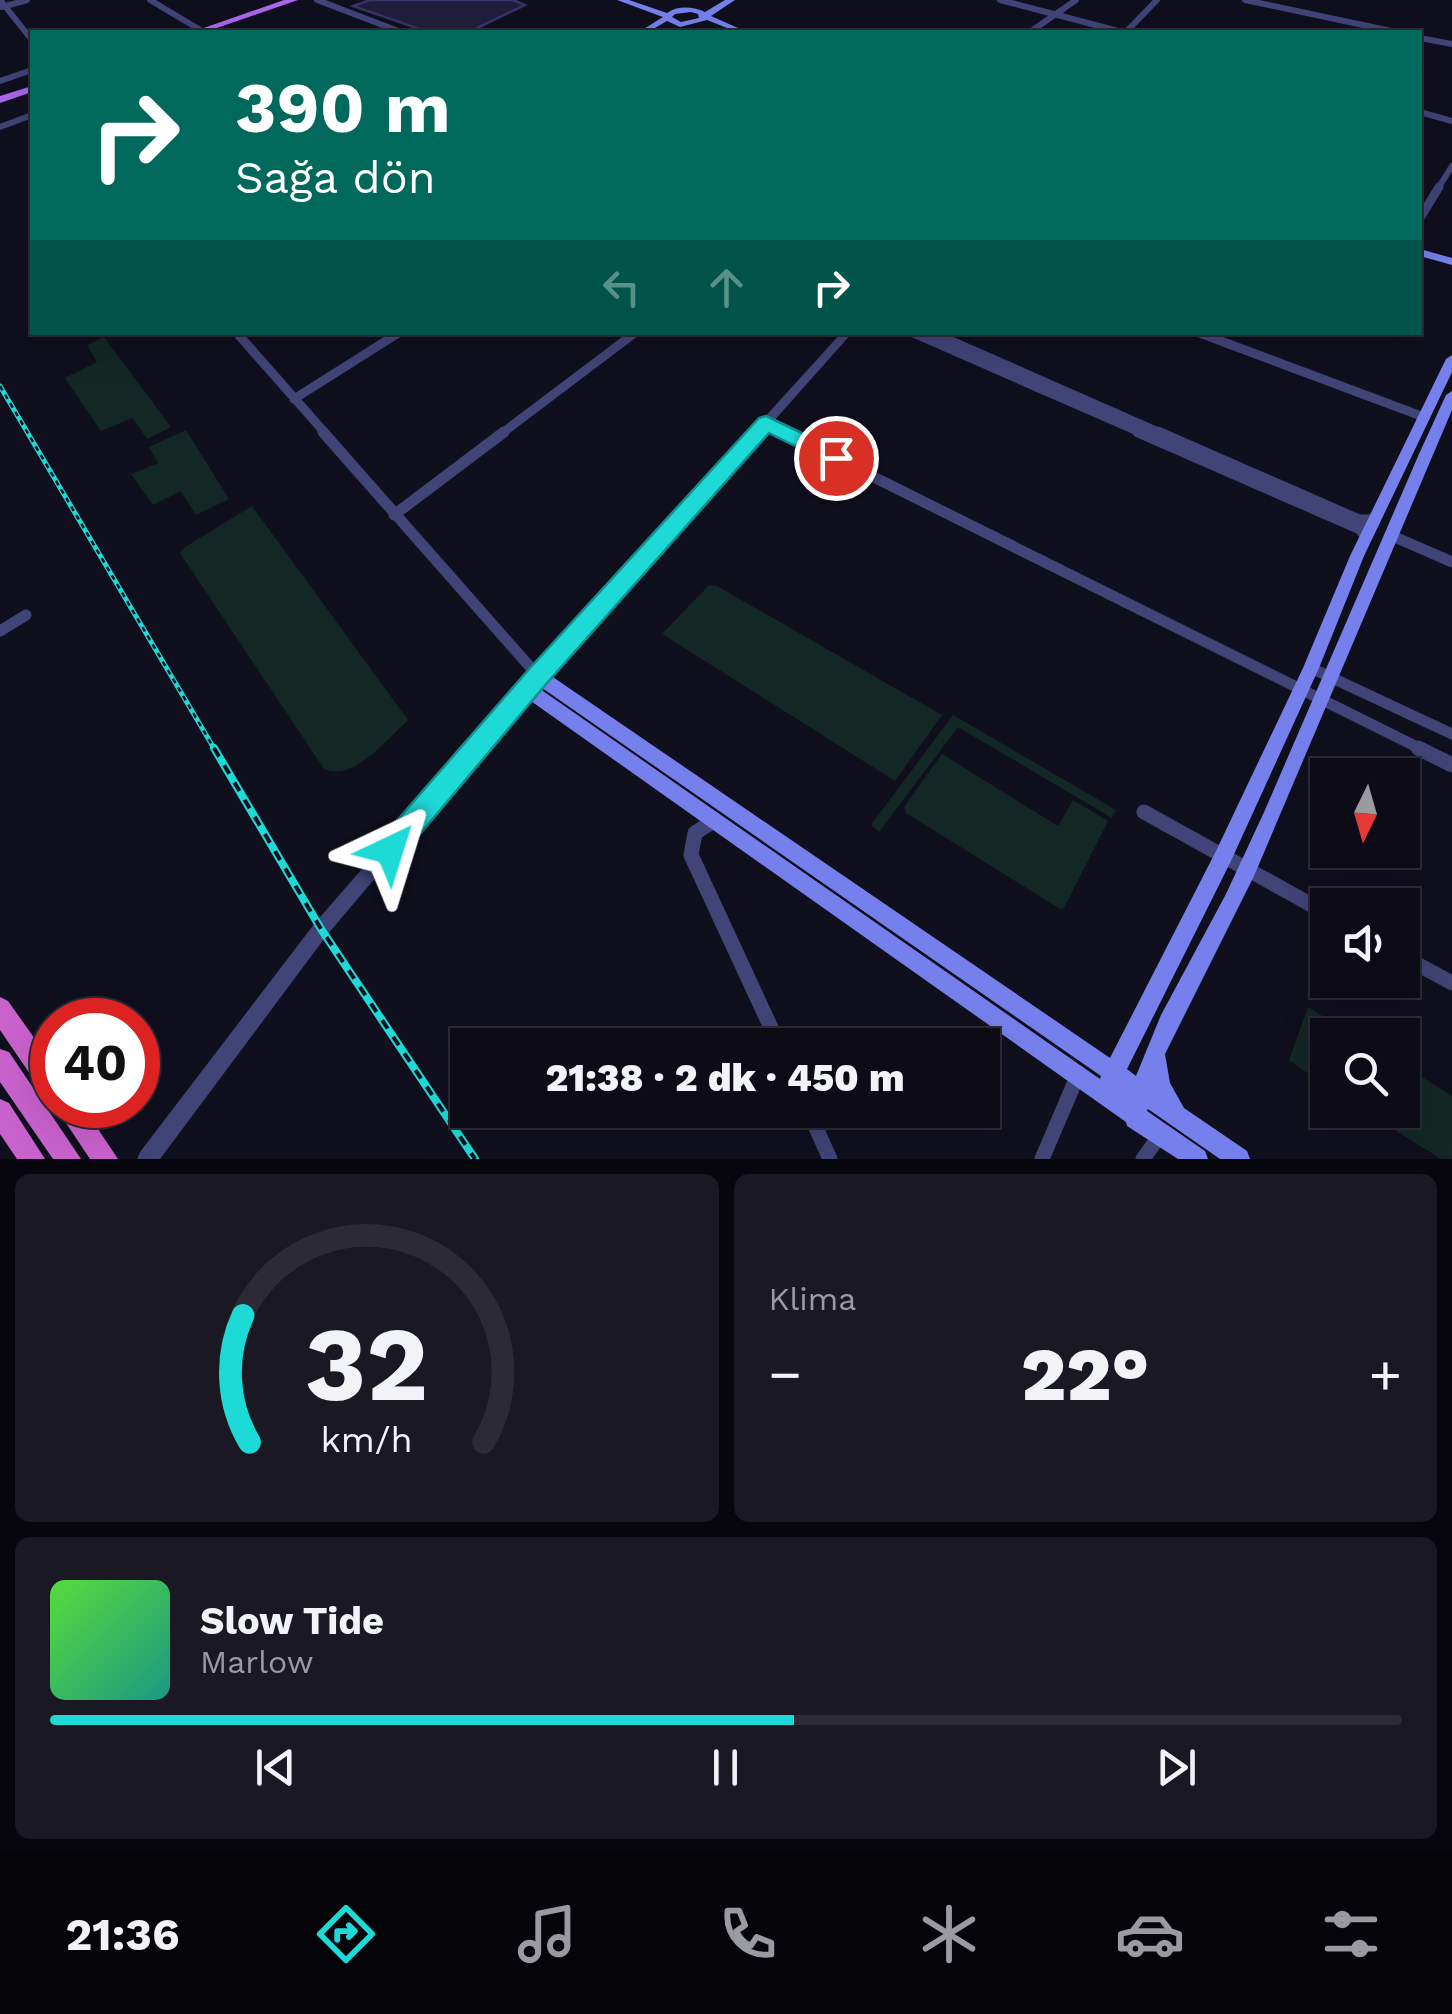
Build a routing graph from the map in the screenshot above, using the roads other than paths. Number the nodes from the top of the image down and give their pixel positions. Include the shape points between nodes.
1 (27, 0) edge
2 (150, 0) edge
3 (292, 0) edge
4 (313, 0) edge
5 (621, 0) edge
6 (638, 0) edge
7 (719, 0) edge
8 (730, 0) edge
9 (1000, 0) edge
10 (1076, 0) edge
11 (1157, 0) edge
12 (1245, 0) edge
13 (2, 5) edge
14 (686, 10) junction
15 (1054, 15) junction
16 (705, 16) junction
17 (667, 17) junction
18 (689, 25) junction
19 (197, 30) edge
20 (206, 30) edge
21 (222, 30) edge
22 (396, 30) edge
23 (645, 30) edge
24 (668, 30) edge
25 (715, 30) edge
26 (738, 30) edge
27 (1033, 30) edge
28 (1116, 30) edge
29 (1126, 30) edge
30 (1387, 30) edge
31 (30, 38) edge
32 (1422, 38) edge
33 (1452, 44) edge
34 (30, 71) edge
35 (0, 81) edge
36 (30, 93) edge
37 (0, 104) edge
38 (1422, 112) edge
39 (30, 117) edge
40 (1452, 120) edge
41 (0, 127) edge
42 (1452, 166) edge
43 (1422, 215) edge
44 (1422, 244) edge
45 (1422, 253) edge
46 (1452, 253) edge
47 (1452, 262) edge
48 (239, 335) edge
49 (395, 335) edge
50 (632, 335) edge
51 (845, 335) edge
52 (918, 335) edge
53 (939, 335) edge
54 (1205, 335) edge
55 (1452, 359) edge
56 (1452, 395) edge
57 (294, 400) junction
58 (766, 423) junction
59 (1438, 423) edge
60 (394, 516) junction
61 (1374, 520) junction
62 (1390, 536) junction
63 (1366, 537) junction
64 (1452, 562) edge
65 (26, 615) dead end
66 (0, 631) edge
67 (1311, 668) junction
68 (1333, 678) junction
69 (532, 682) junction
70 (1302, 688) junction
71 (1325, 699) junction
72 (1452, 734) edge
73 (1452, 764) edge
74 (1144, 812) dead end
75 (714, 820) junction
76 (1223, 857) junction
77 (1247, 869) junction
78 (1310, 904) edge
79 (1420, 966) edge
80 (1452, 984) edge
81 (0, 1008) edge
82 (770, 1028) edge
83 (1139, 1028) junction
84 (30, 1052) edge
85 (1084, 1052) junction
86 (1156, 1056) junction
87 (0, 1062) edge
88 (1116, 1074) junction
89 (1077, 1078) junction
90 (1140, 1092) junction
91 (1101, 1094) junction
92 (0, 1112) edge
93 (1135, 1118) junction
94 (83, 1128) edge
95 (816, 1128) edge
96 (1196, 1129) junction
97 (1160, 1135) junction
98 (32, 1159) edge
99 (68, 1159) edge
100 (104, 1159) edge
101 (147, 1159) edge
102 (830, 1159) edge
103 (1042, 1159) edge
104 (1143, 1159) edge
105 (1197, 1159) edge
106 (1239, 1159) edge

1 - 13 street
2 - 19 street
3 - 20 main road
4 - 21 main road
4 - 22 street
5 - 17 main road
6 - 14 main road
7 - 14 main road
8 - 16 main road
9 - 15 street
10 - 15 street
11 - 29 street
12 - 30 street
13 - 31 street
14 - 16 main road
14 - 17 main road
15 - 27 street
15 - 28 street
16 - 18 main road
16 - 26 main road
17 - 18 main road
17 - 23 main road
18 - 24 main road
18 - 25 main road
32 - 33 street
34 - 35 street
36 - 37 main road
38 - 40 street
39 - 41 street
42 - 43 street
44 - 46 main road
45 - 47 main road
48 - 57 street
49 - 57 street
50 - 60 street
51 - 58 street
52 - 63 street via 1360,528
53 - 61 street via 1359,520
54 - 59 street
55 - 59 main road
56 - 59 main road
57 - 60 street
58 - 69 street
58 - 70 street
59 - 61 main road
59 - 62 main road
60 - 69 street
61 - 63 main road
62 - 64 street
62 - 68 main road
63 - 67 main road
65 - 66 street
67 - 68 street
67 - 70 main road
68 - 71 main road
68 - 72 street
69 - 75 main road
69 - 85 main road
69 - 101 street via 311,942
70 - 71 street
70 - 76 main road
71 - 73 street
71 - 77 main road
74 - 76 street
75 - 82 street via 693,832 691,854
75 - 89 main road
76 - 77 street
76 - 83 main road
77 - 78 street
77 - 86 main road
79 - 80 street
81 - 84 highway
83 - 85 main road via 1112,1053
83 - 88 main road
85 - 88 main road
86 - 90 main road
86 - 96 main road via 1168,1104
87 - 99 highway
88 - 90 main road
88 - 91 main road
89 - 91 main road
89 - 103 street
90 - 93 main road
90 - 96 main road
91 - 93 main road
92 - 98 highway
93 - 97 main road
94 - 100 highway
95 - 102 street
96 - 106 main road
97 - 104 street
97 - 105 main road

